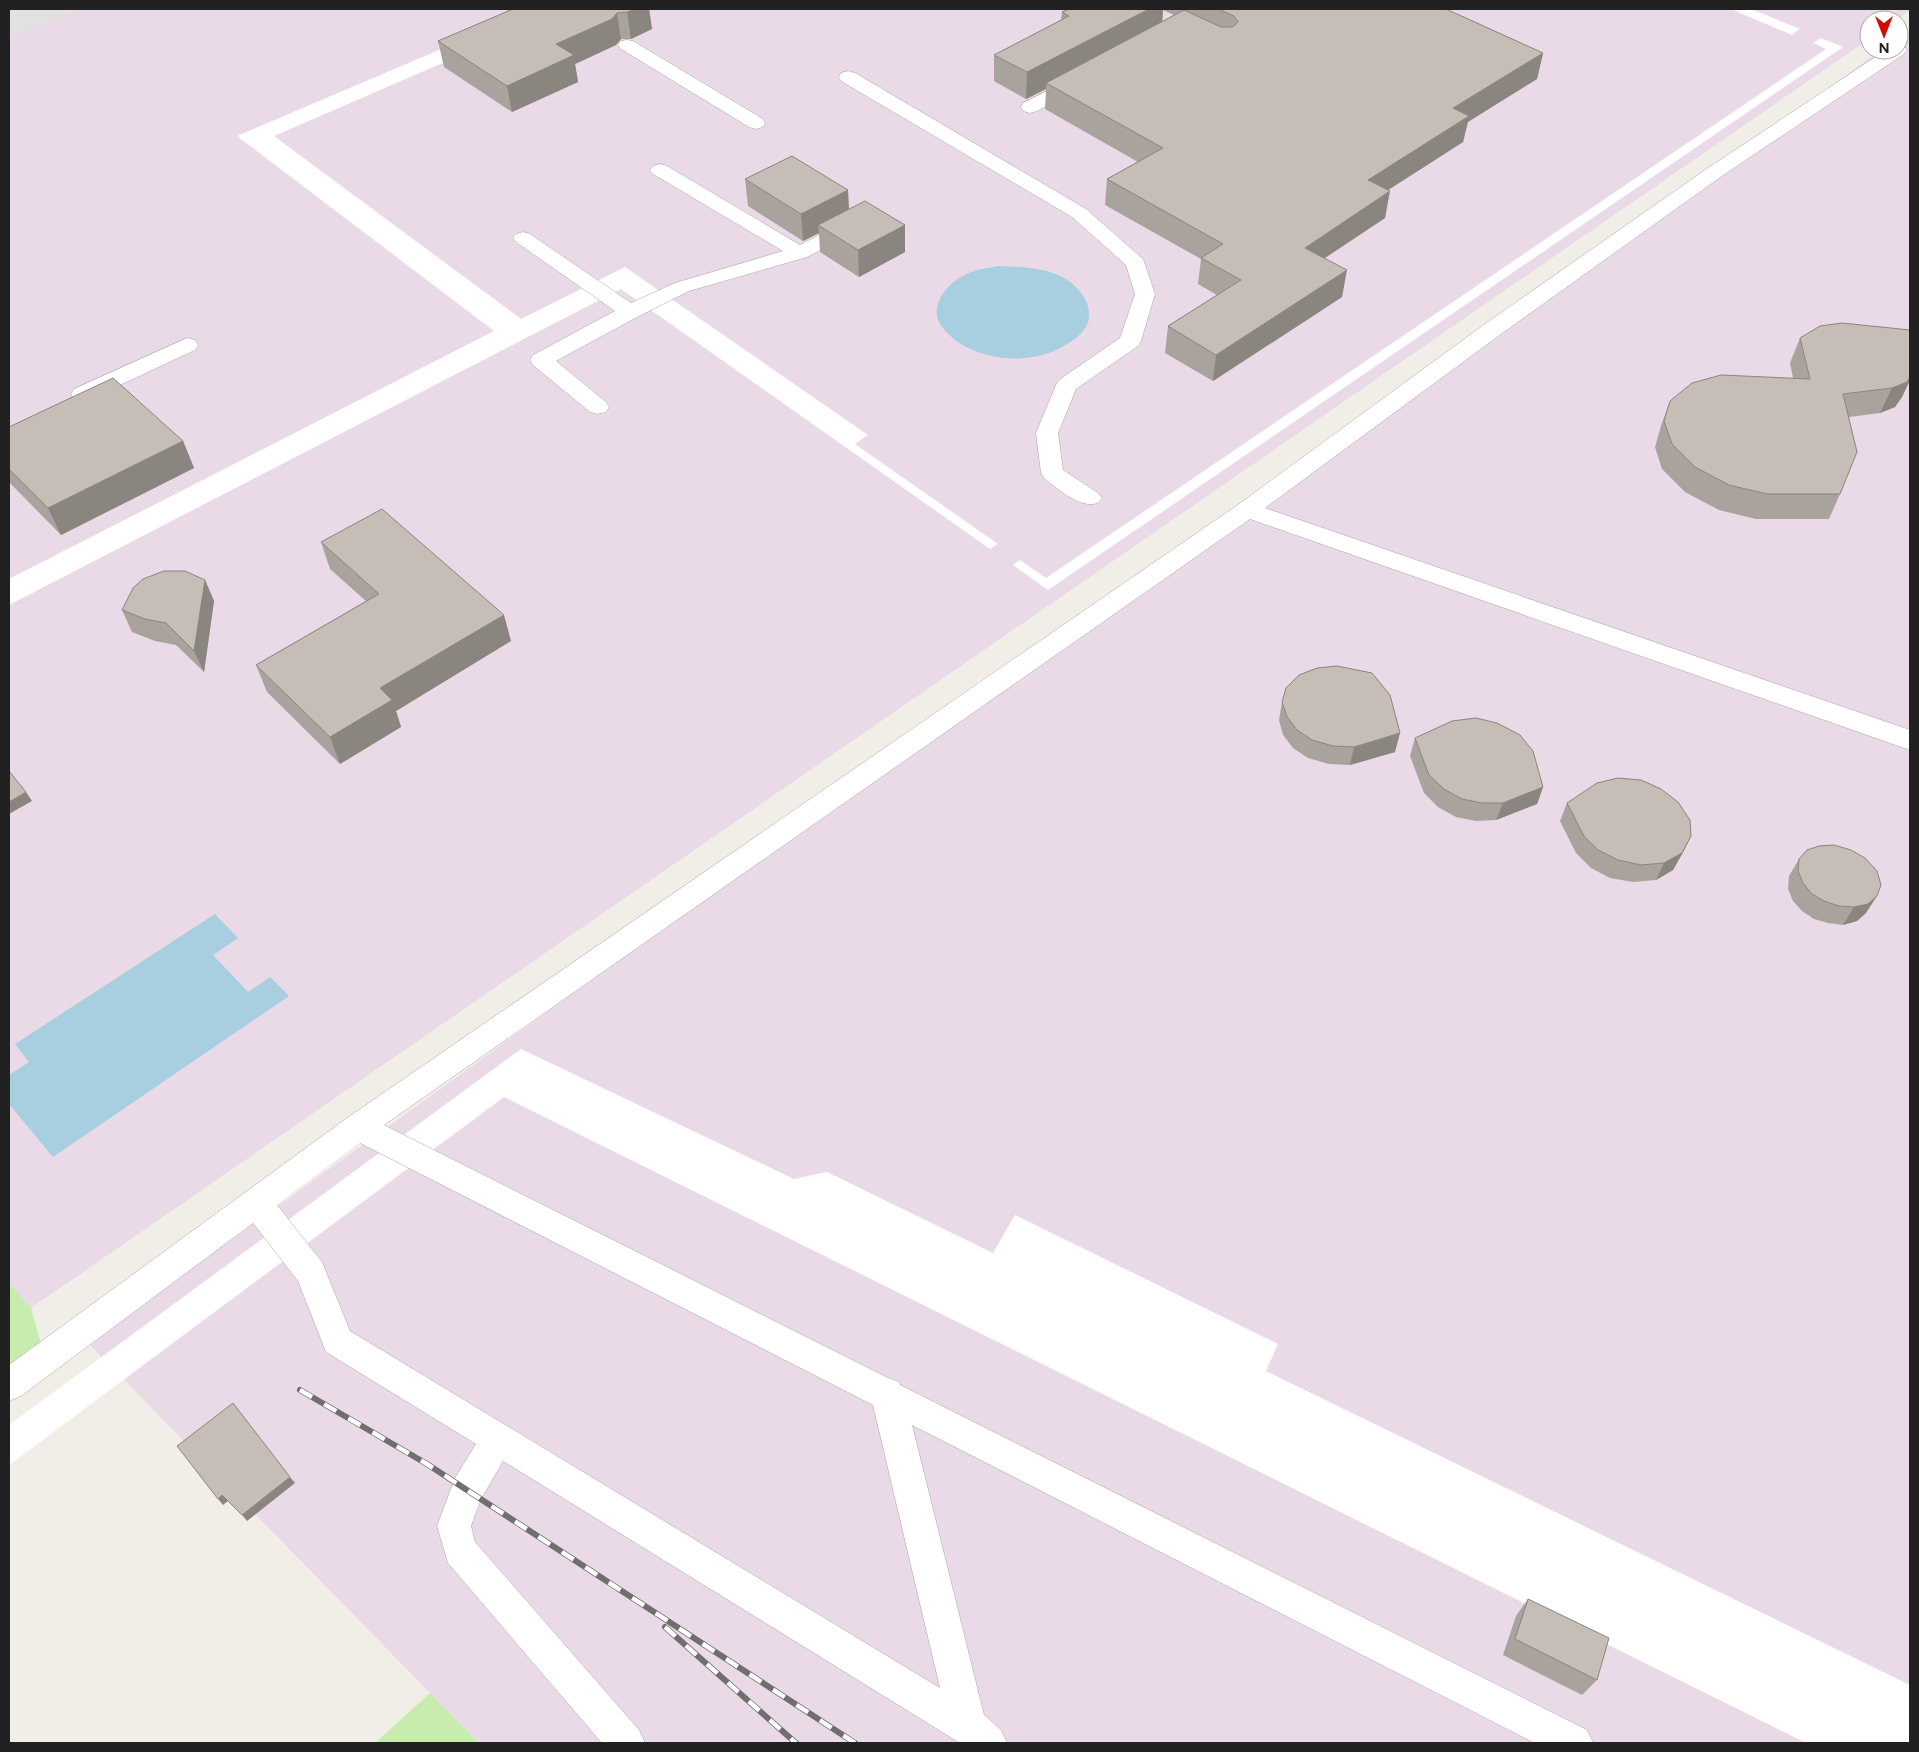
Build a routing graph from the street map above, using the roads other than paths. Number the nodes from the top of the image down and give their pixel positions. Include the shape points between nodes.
1 (627, 45) edge
2 (1884, 60) edge
3 (1092, 74) edge
4 (848, 77) dead end
5 (1030, 107) edge
6 (756, 123) dead end
7 (660, 170) dead end
8 (866, 218) edge
9 (522, 238) dead end
10 (800, 253) junction
11 (630, 312) junction
12 (187, 345) dead end
13 (62, 403) edge
14 (598, 407) dead end
15 (1090, 498) dead end
16 (1247, 510) junction
17 (1910, 740) edge
18 (358, 1127) junction
19 (256, 1203) junction
20 (9, 1385) edge
21 (887, 1393) junction
22 (497, 1440) junction
23 (978, 1735) edge
24 (626, 1743) edge
25 (1574, 1743) edge

1 - 6 lane
2 - 16 lane via 1712,174 1509,317
3 - 5 lane
4 - 15 lane via 1079,213 1136,263 1146,294 1130,341 1066,385 1047,433 1052,473
7 - 10 lane
8 - 10 lane
9 - 11 lane
10 - 11 lane via 682,287
11 - 14 lane via 541,360
12 - 13 lane
16 - 17 lane
16 - 18 lane
18 - 19 lane
18 - 21 lane
19 - 20 lane
19 - 22 lane via 310,1272 338,1341
21 - 23 lane
21 - 25 lane
22 - 23 lane
22 - 24 lane via 468,1490 454,1526 460,1550

